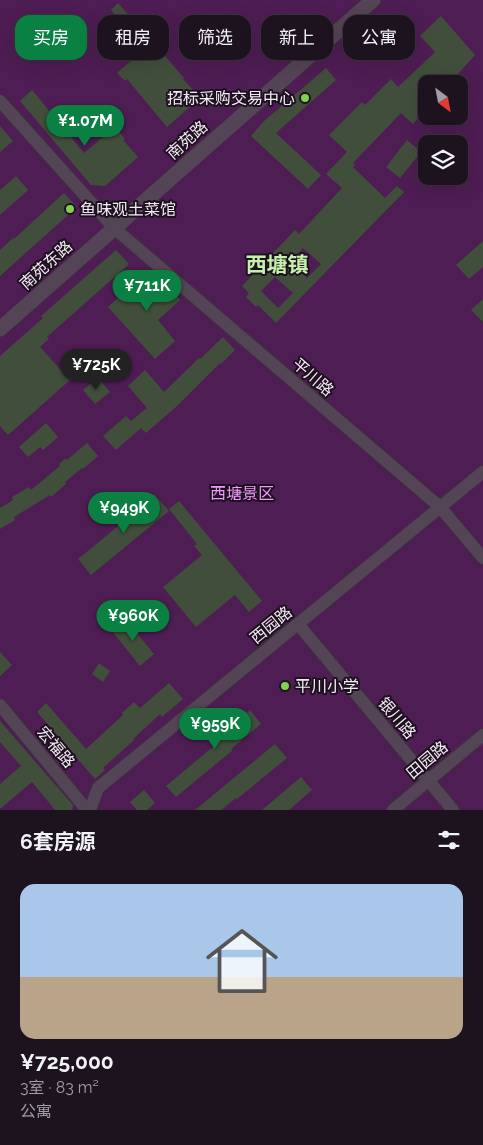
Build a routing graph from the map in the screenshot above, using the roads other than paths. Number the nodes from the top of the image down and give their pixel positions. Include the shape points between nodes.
1 (359, 0) edge
2 (373, 0) edge
3 (0, 101) edge
4 (111, 224) junction
5 (0, 315) edge
6 (0, 329) edge
7 (483, 472) edge
8 (440, 507) junction
9 (483, 558) edge
10 (298, 624) junction
11 (0, 705) edge
12 (483, 735) edge
13 (428, 781) junction
14 (88, 810) edge
15 (393, 810) edge
16 (453, 810) edge

1 - 4 main road, 南苑路
2 - 4 main road, 南苑路
3 - 4 street, 平川路
4 - 5 main road, 南苑东路
4 - 6 main road, 南苑东路
4 - 8 street, 平川路
7 - 8 street, 西园路
8 - 9 street, 平川路
8 - 10 street, 西园路
10 - 13 street, 银川路
10 - 14 street, 西园路 via 98,788
11 - 14 street, 宏福路
12 - 13 street, 田园路
13 - 15 street, 田园路
13 - 16 street, 银川路

